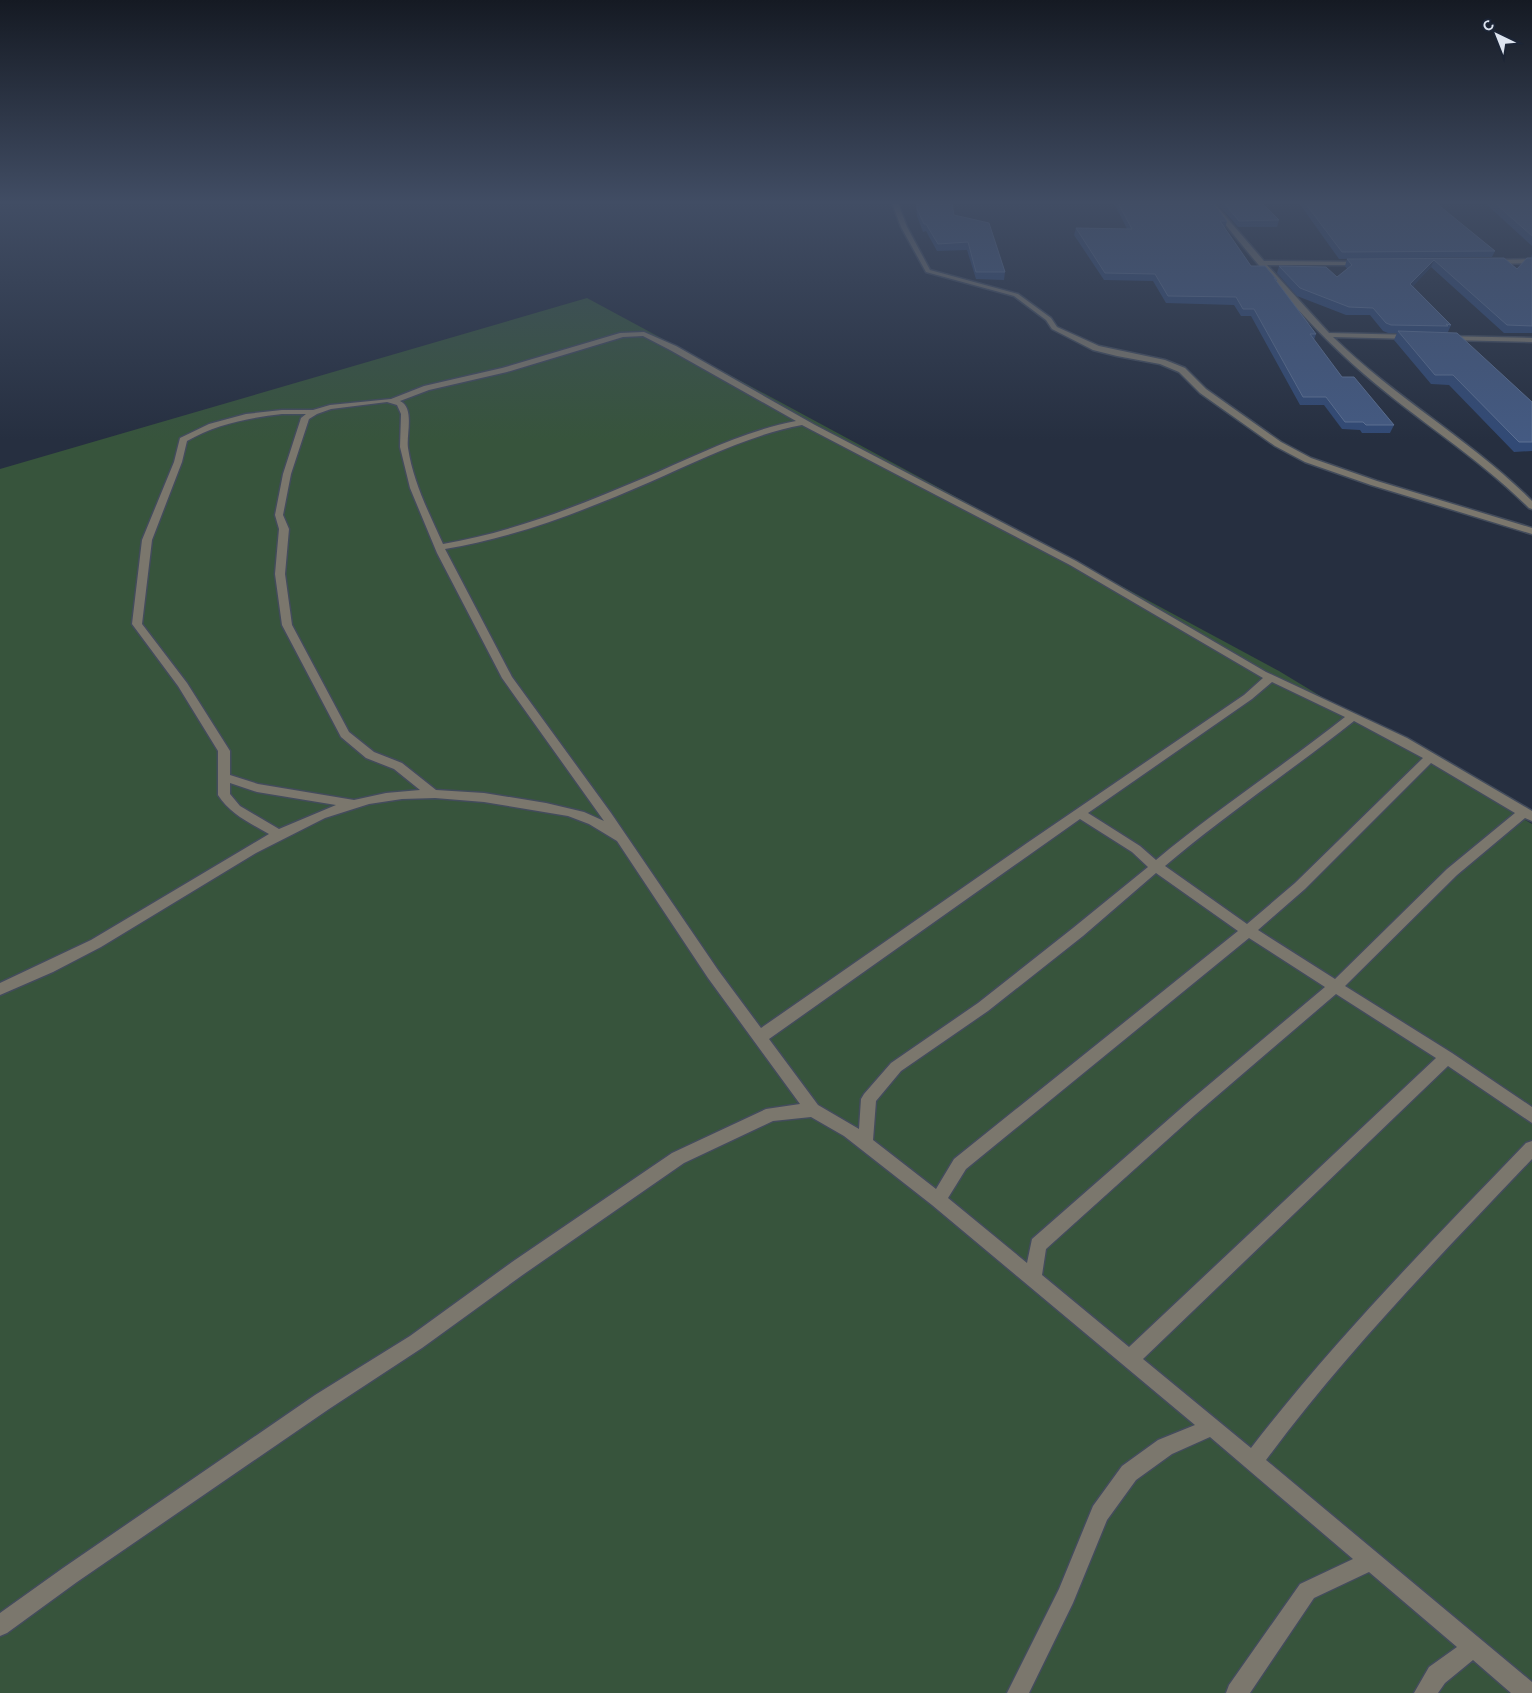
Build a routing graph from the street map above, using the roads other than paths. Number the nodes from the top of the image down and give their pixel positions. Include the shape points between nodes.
1 (967, 282) edge
2 (1281, 282) edge
3 (1328, 335) junction
4 (1425, 337) edge
5 (1444, 338) edge
6 (1532, 340) edge
7 (392, 401) junction
8 (314, 412) junction
9 (805, 422) junction
10 (1532, 506) edge
11 (1532, 531) edge
12 (440, 547) junction
13 (1270, 678) junction
14 (1352, 717) junction
15 (1430, 757) junction
16 (224, 777) junction
17 (433, 794) junction
18 (355, 804) junction
19 (1080, 813) junction
20 (1528, 814) edge
21 (280, 835) junction
22 (623, 839) junction
23 (1155, 866) junction
24 (1248, 931) junction
25 (1334, 987) junction
26 (0, 989) edge
27 (760, 1037) junction
28 (1447, 1057) junction
29 (813, 1110) junction
30 (1532, 1116) edge
31 (865, 1143) junction
32 (1532, 1148) edge
33 (938, 1200) junction
34 (1033, 1278) junction
35 (1130, 1359) junction
36 (1212, 1427) junction
37 (1253, 1461) junction
38 (1371, 1561) junction
39 (0, 1626) edge
40 (1473, 1647) junction
41 (1018, 1693) edge
42 (1237, 1693) edge
43 (1425, 1693) edge
44 (1528, 1693) edge

1 - 11 street via 1016,296 1049,319 1054,328 1096,348 1162,362 1182,370 1203,391 1278,444 1308,460
2 - 3 street
3 - 4 street
3 - 10 street via 1373,378 1520,489
5 - 6 street
7 - 8 street via 355,403
7 - 9 street via 427,388 638,333 673,348
7 - 12 street via 400,403 405,414 404,447 414,488
8 - 16 street via 296,411 234,420 192,433 183,440 178,462 147,540 138,624 183,685 224,751
8 - 17 street via 306,418 300,431 279,515 284,529 280,574 288,625 345,734 370,755 398,766
9 - 12 street via 784,425 722,447 549,518 486,538
9 - 13 street via 1073,563
12 - 22 street via 507,678
13 - 14 street
13 - 19 street via 1248,697
14 - 15 street
14 - 23 street
15 - 20 street
15 - 24 street via 1300,886
16 - 18 street via 256,788
16 - 21 street via 224,795 236,809
17 - 18 street
17 - 22 street via 471,795 544,807 590,818
18 - 21 street via 317,816
19 - 23 street via 1136,849
19 - 27 street
20 - 25 street via 1452,872
21 - 26 street via 43,972
22 - 27 street via 713,974
23 - 24 street
23 - 31 street via 983,1007 896,1067 869,1099
24 - 25 street
24 - 33 street via 960,1164
25 - 28 street
25 - 34 street via 1038,1245
27 - 29 street
28 - 30 street
28 - 35 street
29 - 31 street
29 - 39 street via 770,1114 678,1158 416,1342 322,1402 70,1574
31 - 33 street
32 - 37 street via 1303,1394
33 - 34 street
34 - 35 street
35 - 36 street
36 - 37 street
36 - 41 street via 1165,1447 1129,1473 1100,1513 1066,1596
37 - 38 street
38 - 40 street
38 - 42 street via 1307,1591
40 - 43 street via 1438,1675
40 - 44 street

